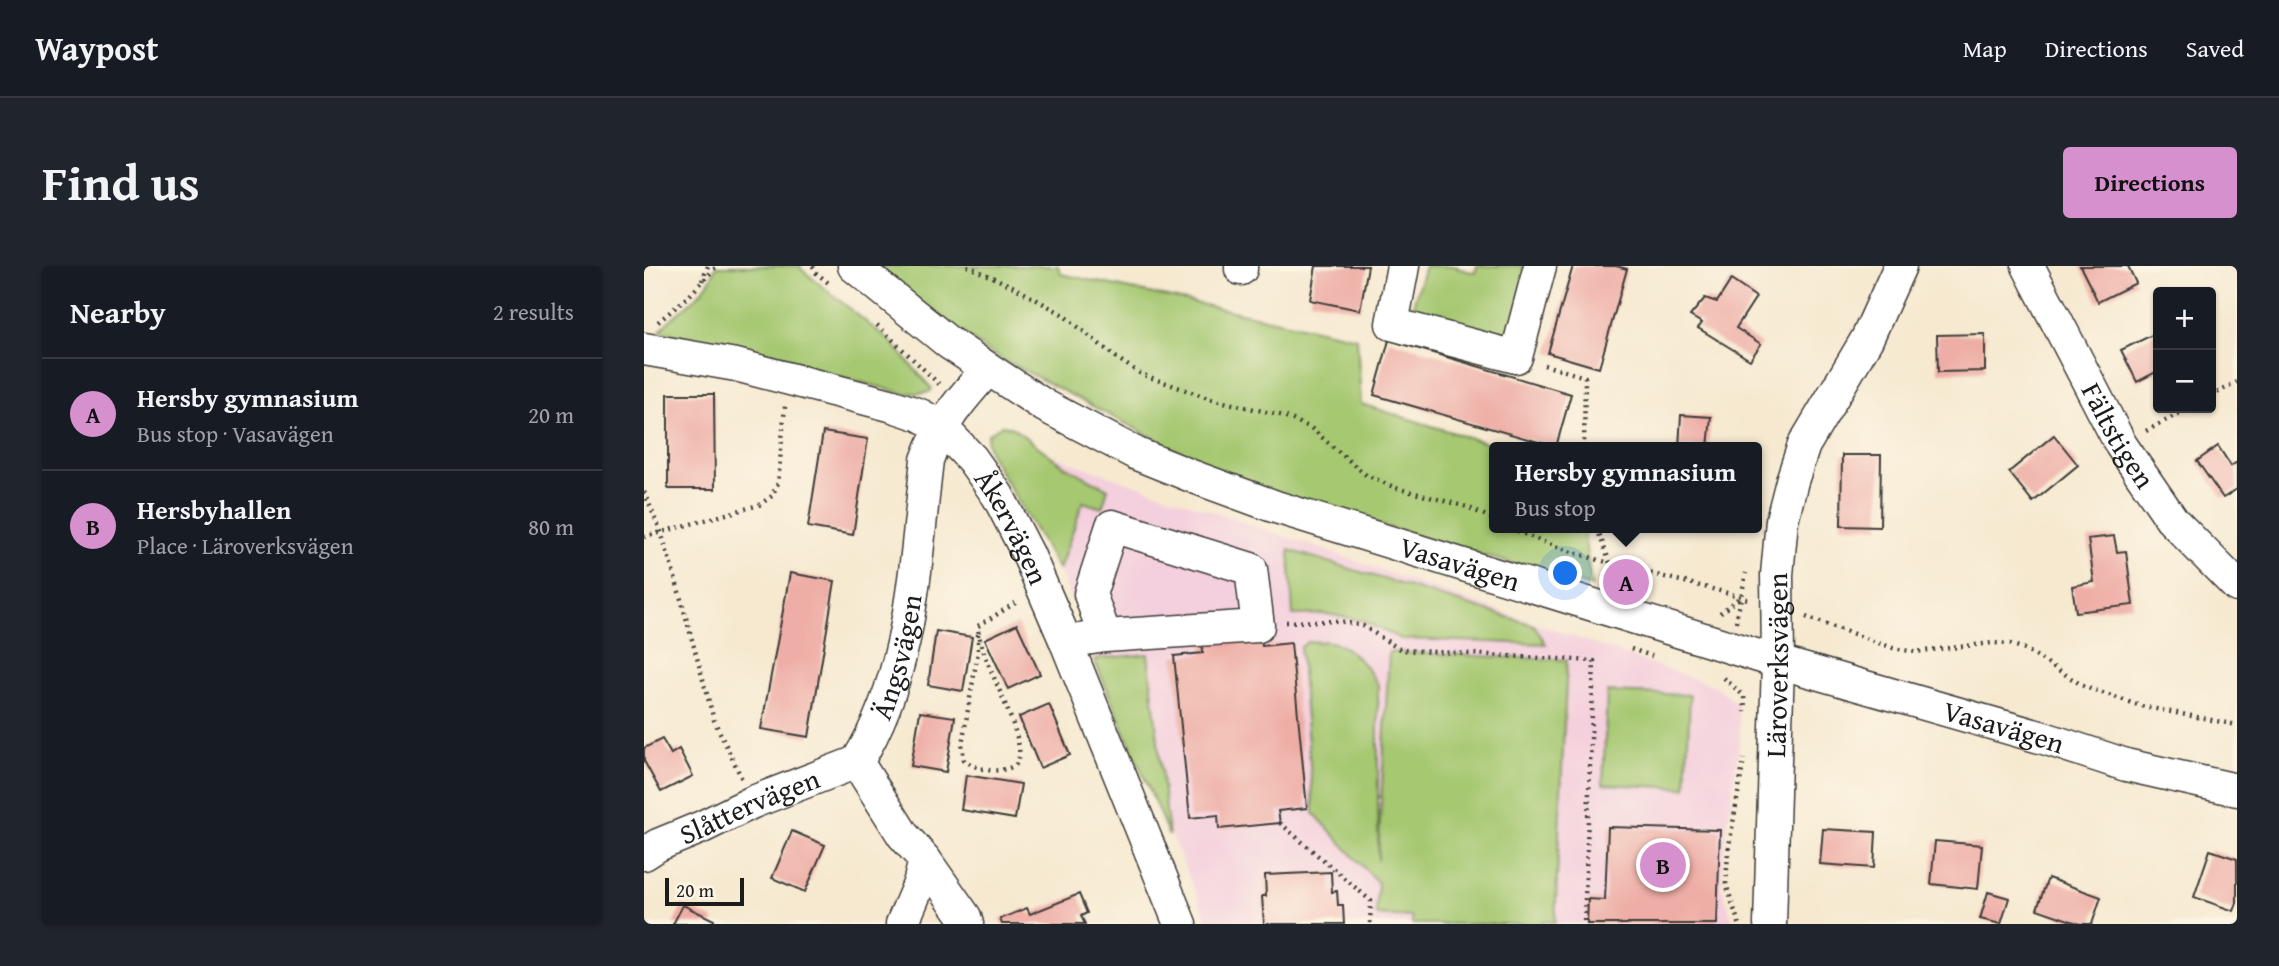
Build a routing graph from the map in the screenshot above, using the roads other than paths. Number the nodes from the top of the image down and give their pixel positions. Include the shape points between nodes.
1 (1403, 266) edge
2 (1540, 266) edge
3 (1900, 266) edge
4 (2028, 266) edge
5 (845, 278) edge
6 (648, 338) edge
7 (988, 369) junction
8 (941, 427) junction
9 (2237, 586) edge
10 (1105, 636) junction
11 (1066, 642) junction
12 (1778, 662) junction
13 (860, 757) junction
14 (2237, 790) edge
15 (644, 854) edge
16 (925, 860) junction
17 (902, 924) edge
18 (967, 924) edge
19 (1180, 924) edge
20 (1770, 924) edge

1 - 2 street via 1392,324 1516,357
3 - 12 street, Läroverksvägen via 1867,339 1804,445 1791,481 1777,575
4 - 9 street, Fältstigen via 2121,445 2173,521
5 - 7 street, Vasavägen
6 - 8 street, Åkervägen via 890,405
7 - 8 street, Ängsvägen
7 - 12 street, Vasavägen via 1045,406 1137,454 1194,477 1276,507
8 - 11 street, Åkervägen via 972,459 998,496
8 - 13 street, Ängsvägen via 928,460 911,601 899,659
10 - 10 street via 1258,626 1251,569 1112,526 1090,594
10 - 11 street
11 - 19 street, Åkervägen
12 - 14 street, Vasavägen via 2126,765
12 - 20 street, Läroverksvägen
13 - 15 street, Slåttervägen
13 - 16 street via 904,835
16 - 17 street
16 - 18 street

